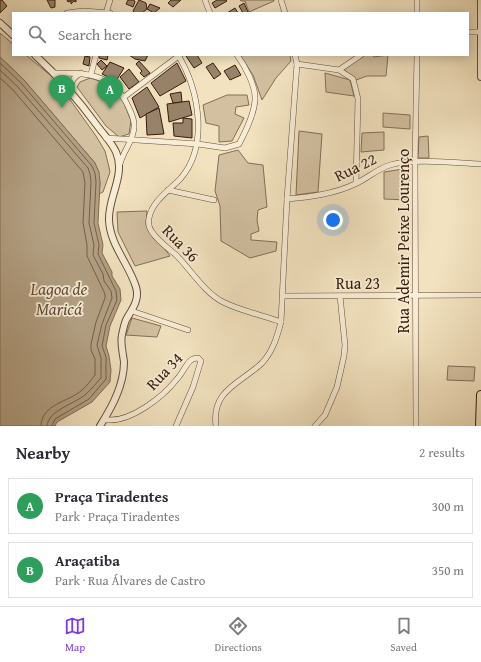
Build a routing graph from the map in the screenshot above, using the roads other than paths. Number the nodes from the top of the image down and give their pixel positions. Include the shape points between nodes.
1 (110, 0) edge
2 (205, 0) edge
3 (281, 0) edge
4 (417, 0) edge
5 (481, 0) edge
6 (75, 12) edge
7 (96, 12) edge
8 (108, 12) edge
9 (210, 12) edge
10 (284, 12) edge
11 (417, 12) edge
12 (0, 23) edge
13 (469, 32) edge
14 (481, 32) edge
15 (12, 34) edge
16 (36, 56) edge
17 (96, 56) edge
18 (178, 56) edge
19 (179, 56) edge
20 (238, 56) edge
21 (295, 56) edge
22 (360, 56) edge
23 (417, 56) edge
24 (297, 64) junction
25 (339, 70) junction
26 (54, 72) junction
27 (82, 73) junction
28 (91, 74) junction
29 (481, 77) edge
30 (70, 90) junction
31 (124, 97) junction
32 (106, 138) junction
33 (131, 140) junction
34 (198, 144) junction
35 (415, 162) junction
36 (481, 164) edge
37 (120, 167) junction
38 (356, 184) junction
39 (168, 190) junction
40 (214, 200) dead end
41 (287, 200) junction
42 (282, 296) junction
43 (340, 296) junction
44 (415, 296) junction
45 (481, 296) edge
46 (132, 311) junction
47 (281, 322) junction
48 (188, 330) dead end
49 (481, 395) edge
50 (106, 418) junction
51 (100, 426) edge
52 (176, 426) edge
53 (216, 426) edge
54 (315, 426) edge
55 (416, 426) edge
56 (480, 426) edge

1 - 8 street
2 - 9 street
3 - 10 street
4 - 11 street
5 - 14 street
6 - 7 street
12 - 15 street
13 - 14 street
14 - 29 street
16 - 26 street
17 - 28 street
18 - 31 street
19 - 34 street, Rua 36 via 194,98 199,126
20 - 34 street via 249,75 255,99 242,138 239,144 225,148
21 - 24 street
22 - 25 street
23 - 35 street, Rua Ademir Peixe Lourenço
24 - 25 street
24 - 41 street
25 - 38 street via 353,79 358,99
26 - 27 street
26 - 30 street
27 - 28 street
27 - 30 street via 73,78
28 - 31 street via 112,86
30 - 32 street
31 - 33 street via 134,119
32 - 33 street
32 - 37 street via 117,154
33 - 34 street
33 - 37 street
34 - 39 street, Rua 36 via 185,172
35 - 36 street, Rua 22
35 - 38 street, Rua 22 via 400,162 378,169
35 - 44 street, Rua Ademir Peixe Lourenço
37 - 46 street via 110,203 109,225 136,287 137,299
38 - 41 street, Rua 22 via 333,192
39 - 40 street
39 - 47 street, Rua 36 via 150,213 152,233 210,293 222,302
41 - 42 street
42 - 43 street, Rua 23
42 - 47 street
43 - 44 street, Rua 23
43 - 54 street via 344,356 337,387 325,415
44 - 45 street, Rua 23
44 - 55 street, Rua Ademir Peixe Lourenço
46 - 48 street
46 - 50 street via 121,337 124,361 121,383
47 - 53 street via 272,350 262,363 226,390 219,399
49 - 56 main road
50 - 51 street
50 - 52 street, Rua 34 via 119,419 149,406 171,386 189,362 198,358 201,362 193,387

